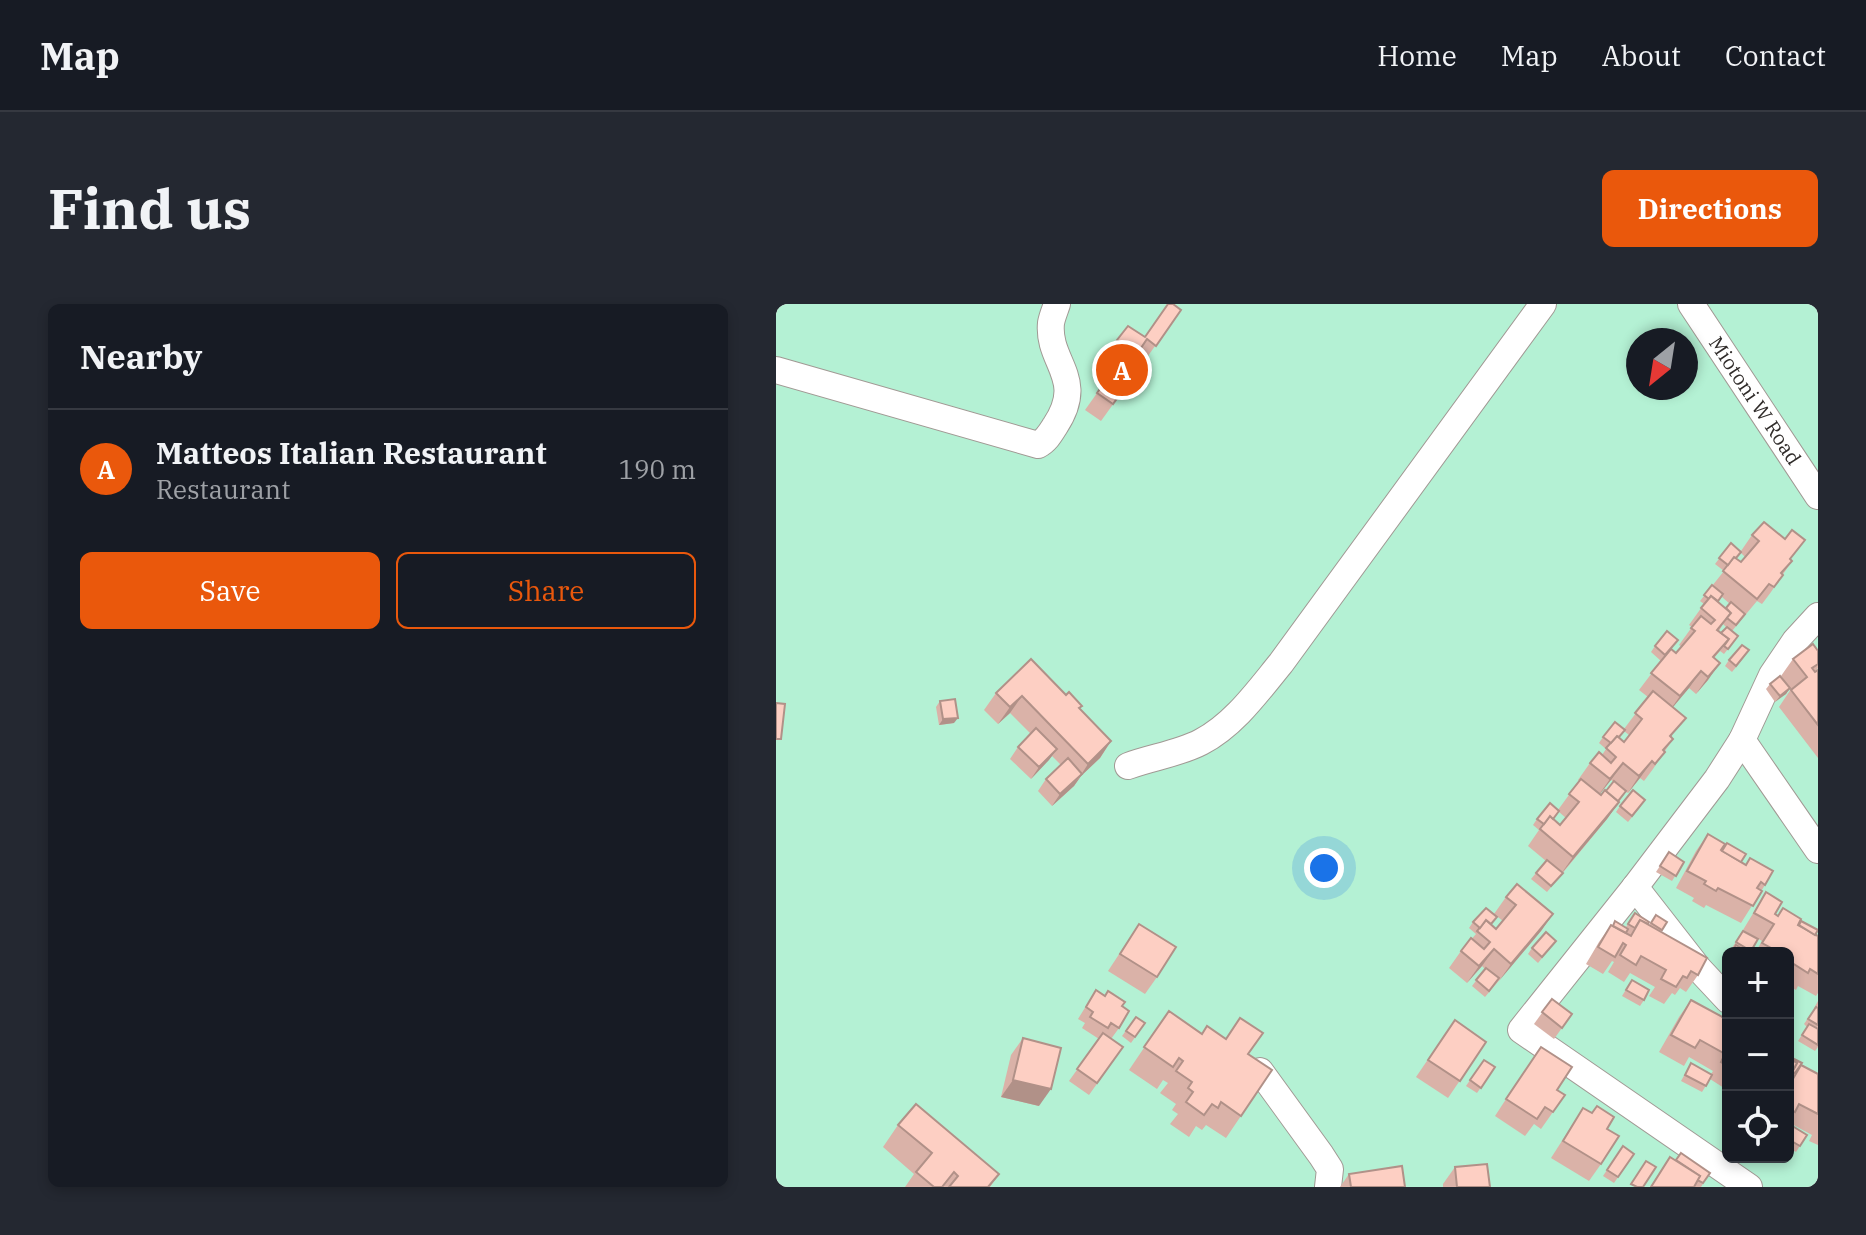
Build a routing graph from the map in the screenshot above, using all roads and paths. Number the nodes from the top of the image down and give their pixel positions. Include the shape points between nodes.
1 (1057, 304) edge
2 (1543, 304) edge
3 (1691, 304) edge
4 (776, 370) edge
5 (1818, 496) edge
6 (1818, 616) edge
7 (1742, 740) junction
8 (1128, 766) dead end
9 (1818, 850) edge
10 (1635, 887) junction
11 (1722, 994) edge
12 (1260, 1071) edge
13 (1328, 1187) edge
14 (1749, 1187) edge

1 - 4 street via 1052,334 1068,401 1038,445
2 - 8 street via 1245,705 1200,743
3 - 5 street, Miotoni W Road
6 - 7 street via 1772,675
7 - 9 street
7 - 10 street
10 - 11 street
10 - 14 street via 1521,1030
12 - 13 street via 1330,1169

